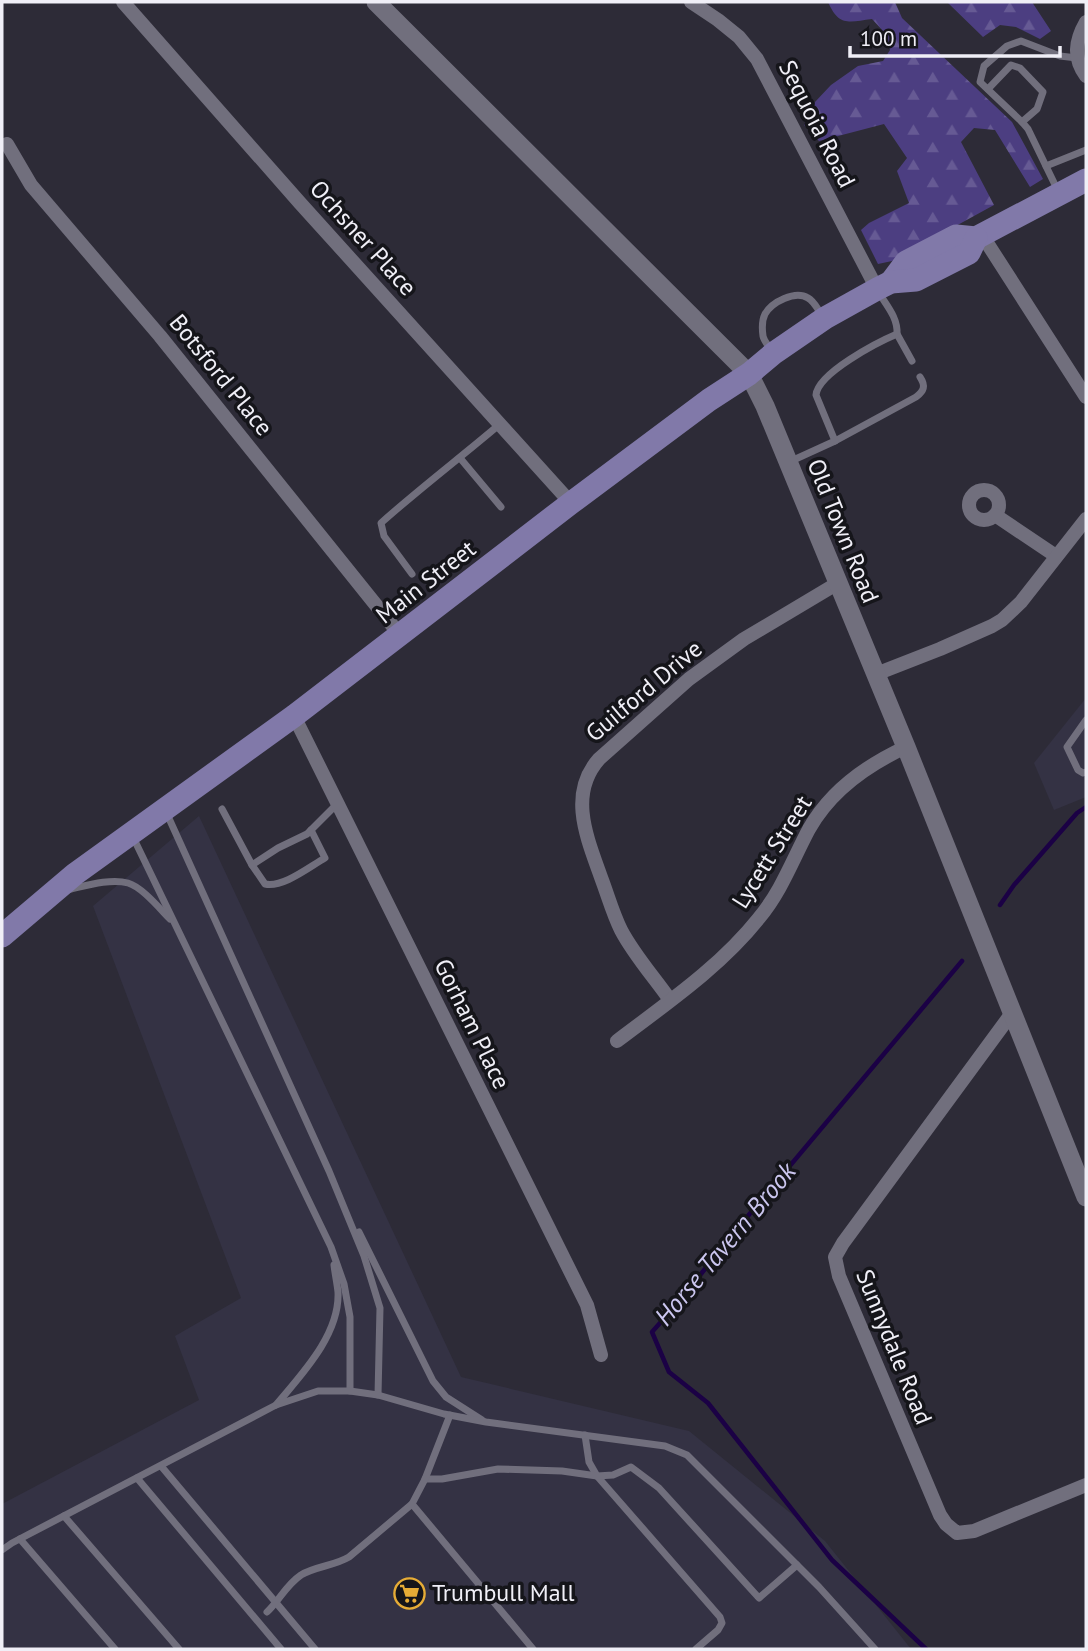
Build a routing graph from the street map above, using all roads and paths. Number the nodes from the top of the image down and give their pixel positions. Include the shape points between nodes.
1 (123, 2) edge
2 (376, 2) edge
3 (691, 2) edge
4 (1086, 22) edge
5 (1077, 58) junction
6 (1086, 76) edge
7 (988, 89) junction
8 (1022, 122) junction
9 (7, 144) dead end
10 (1086, 150) edge
11 (1046, 166) junction
12 (1086, 180) edge
13 (1060, 194) junction
14 (979, 237) junction
15 (884, 285) junction
16 (825, 318) junction
17 (897, 334) junction
18 (774, 353) junction
19 (912, 361) dead end
20 (749, 374) junction
21 (920, 377) dead end
22 (1086, 397) edge
23 (500, 424) junction
24 (835, 441) junction
25 (460, 458) junction
26 (788, 463) junction
27 (571, 503) junction
28 (501, 507) dead end
29 (995, 515) dead end
30 (1086, 519) edge
31 (1056, 556) junction
32 (412, 573) dead end
33 (838, 583) junction
34 (400, 635) junction
35 (876, 674) junction
36 (294, 716) junction
37 (1086, 720) edge
38 (905, 747) junction
39 (1086, 772) edge
40 (337, 804) junction
41 (165, 809) junction
42 (222, 809) dead end
43 (311, 830) junction
44 (131, 834) junction
45 (252, 865) junction
46 (53, 893) junction
47 (174, 923) junction
48 (2, 936) edge
49 (670, 1000) junction
50 (1012, 1013) junction
51 (617, 1041) dead end
52 (328, 1171) junction
53 (1086, 1197) edge
54 (331, 1247) junction
55 (601, 1355) dead end
56 (350, 1391) junction
57 (378, 1395) junction
58 (276, 1405) junction
59 (450, 1415) junction
60 (486, 1422) junction
61 (585, 1435) junction
62 (161, 1466) junction
63 (597, 1476) junction
64 (137, 1478) junction
65 (425, 1479) junction
66 (1086, 1485) edge
67 (412, 1504) junction
68 (64, 1516) junction
69 (20, 1539) junction
70 (2, 1550) edge
71 (796, 1565) junction
72 (276, 1604) junction
73 (267, 1612) dead end
74 (115, 1649) edge
75 (179, 1649) edge
76 (281, 1649) edge
77 (315, 1649) edge
78 (533, 1649) edge
79 (696, 1649) edge
80 (875, 1649) edge

1 - 23 street, Ochsner Place
2 - 20 main road, Old Town Road
3 - 15 street, Sequoia Road via 739,37 757,58
4 - 5 street via 1076,47
5 - 6 street
5 - 7 lane via 1021,41 1007,46 984,66 980,82
7 - 8 lane
7 - 8 lane via 1012,65 1020,68 1043,92 1037,109
8 - 11 lane
9 - 34 street, Botsford Place via 31,185 160,336
10 - 11 lane
11 - 13 lane
12 - 13 main road, Main Street
13 - 14 main road, Main Street
14 - 15 main road, Main Street via 969,253 916,280
14 - 22 street
15 - 16 main road, Main Street
15 - 17 lane
16 - 18 main road, Main Street
16 - 18 lane via 808,298 796,295 774,304 762,323 764,340
17 - 19 lane
17 - 24 lane via 865,349 817,388
18 - 20 main road, Main Street
20 - 26 main road, Old Town Road
20 - 27 main road, Main Street
21 - 24 lane via 924,387 916,397
23 - 25 lane
23 - 27 street, Ochsner Place
24 - 26 lane
25 - 28 lane
25 - 32 lane via 381,523 384,536
26 - 33 main road, Old Town Road
27 - 34 main road, Main Street
29 - 31 street
30 - 31 street
31 - 35 street via 1002,620
33 - 35 main road, Old Town Road
33 - 49 street, Guilford Drive via 744,639 689,679 599,759 585,781 582,812 587,837 614,912 628,942
34 - 36 main road, Main Street
35 - 38 main road, Old Town Road
36 - 40 street, Gorham Place
36 - 41 main road, Main Street
37 - 39 lane via 1068,747 1078,770
38 - 49 street, Lycett Street via 881,758 834,796 811,827 760,918 712,968
38 - 50 main road, Old Town Road
40 - 43 lane
40 - 55 street, Gorham Place via 587,1305
41 - 44 main road, Main Street
41 - 52 lane
42 - 45 lane
43 - 45 lane
43 - 45 lane via 325,858 271,885 265,884
44 - 46 main road, Main Street
44 - 47 lane
46 - 47 lane via 104,882 129,883
46 - 48 main road, Main Street
47 - 54 lane
49 - 51 street, Lycett Street
50 - 53 main road, Old Town Road
50 - 66 street, Sunnydale Road via 835,1257 839,1276 946,1524 957,1533 974,1531
52 - 57 lane via 380,1308
52 - 60 lane via 433,1381 446,1397
54 - 56 lane via 350,1317
54 - 58 lane via 338,1294 333,1324 321,1349
56 - 57 lane
56 - 58 lane via 318,1391
57 - 59 lane
58 - 62 lane
59 - 60 lane
59 - 65 lane
60 - 61 lane
61 - 63 lane via 589,1462
61 - 71 lane via 665,1446 687,1455
62 - 64 lane
62 - 72 lane
63 - 65 lane via 498,1469
63 - 71 lane via 631,1467 659,1488 759,1598
63 - 79 lane via 720,1617 718,1630
64 - 68 lane
64 - 76 lane
65 - 67 lane
67 - 72 lane via 349,1558 302,1574
67 - 78 lane
68 - 69 lane
68 - 75 lane
69 - 70 lane
69 - 74 lane
71 - 80 lane
72 - 73 lane
72 - 77 lane

